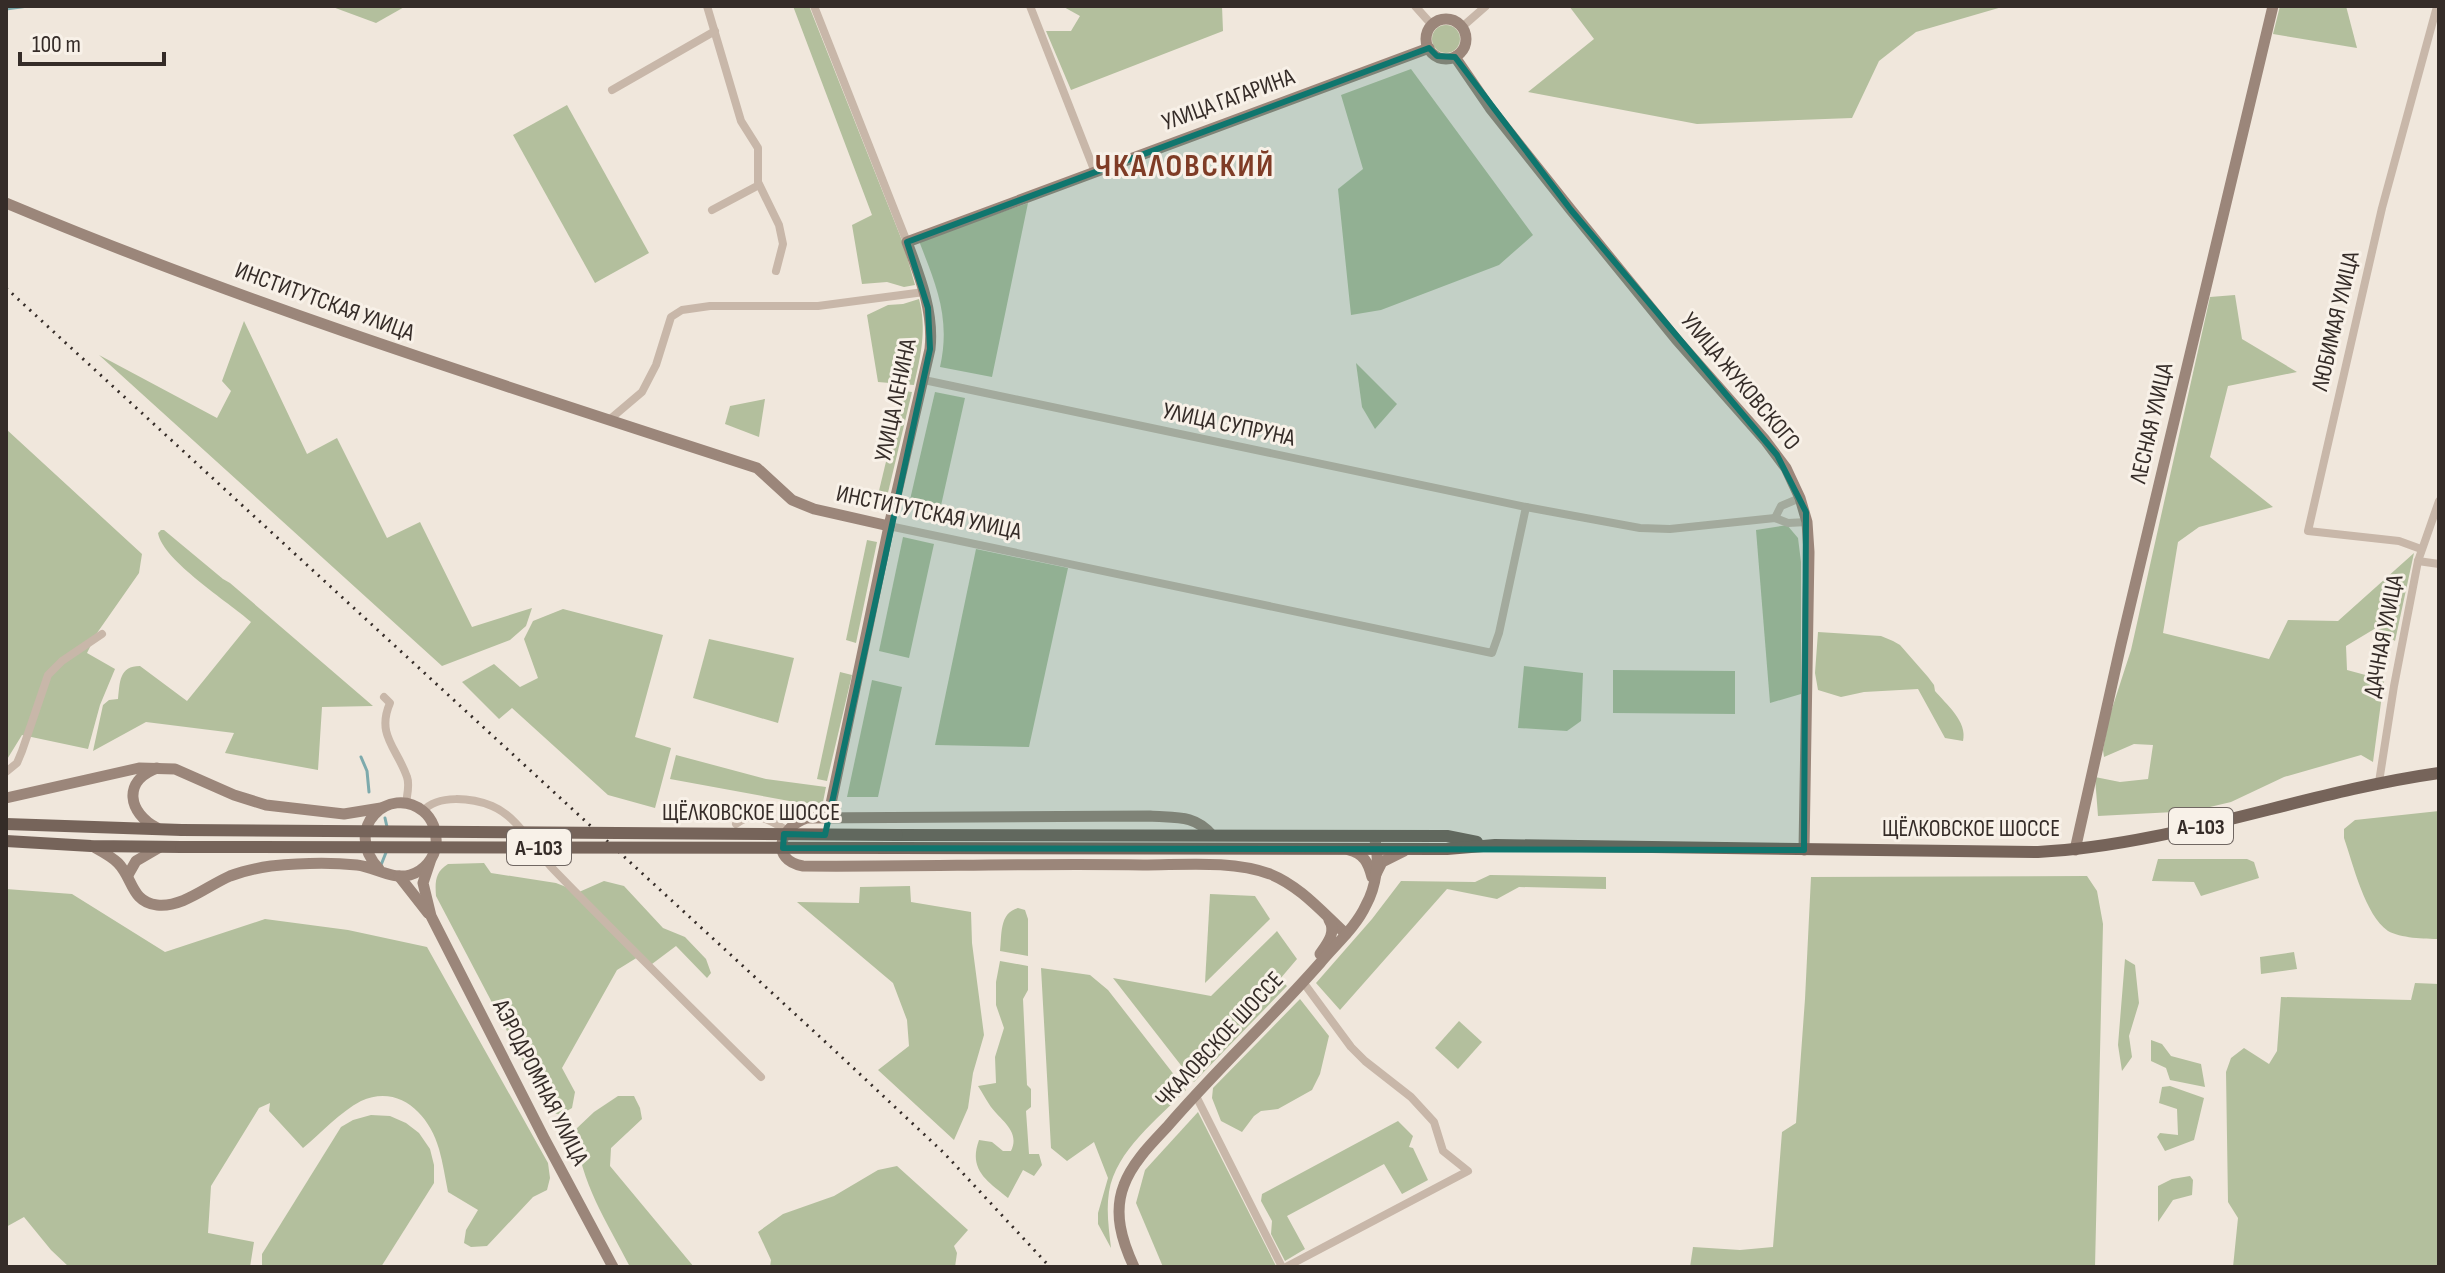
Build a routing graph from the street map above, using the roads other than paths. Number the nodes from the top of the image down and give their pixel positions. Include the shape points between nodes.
1 (707, 6) edge
2 (814, 6) edge
3 (1030, 6) edge
4 (1415, 6) edge
5 (1486, 6) edge
6 (2273, 6) edge
7 (2436, 10) dead end
8 (1432, 25) junction
9 (1462, 27) junction
10 (715, 31) junction
11 (1429, 48) junction
12 (1455, 57) junction
13 (612, 90) dead end
14 (1095, 172) junction
15 (759, 185) junction
16 (6, 203) edge
17 (712, 210) dead end
18 (907, 242) junction
19 (776, 271) dead end
20 (924, 292) junction
21 (924, 380) junction
22 (608, 421) junction
23 (1800, 498) junction
24 (2439, 501) edge
25 (1526, 507) junction
26 (1775, 518) junction
27 (1807, 522) junction
28 (889, 526) junction
29 (2421, 549) junction
30 (2418, 561) junction
31 (2439, 564) edge
32 (102, 634) dead end
33 (384, 697) dead end
34 (161, 767) junction
35 (6, 772) edge
36 (2439, 773) edge
37 (2379, 782) junction
38 (6, 798) edge
39 (406, 803) junction
40 (382, 808) junction
41 (423, 811) junction
42 (344, 814) junction
43 (828, 818) junction
44 (6, 824) edge
45 (736, 824) dead end
46 (158, 829) junction
47 (365, 830) junction
48 (786, 830) junction
49 (1212, 835) junction
50 (1370, 836) junction
51 (6, 841) edge
52 (897, 842) junction
53 (364, 845) junction
54 (1495, 845) junction
55 (91, 846) junction
56 (160, 847) junction
57 (1345, 849) junction
58 (1376, 849) junction
59 (1409, 849) junction
60 (1804, 850) junction
61 (2075, 850) junction
62 (430, 860) junction
63 (332, 863) junction
64 (379, 869) junction
65 (128, 875) junction
66 (399, 876) junction
67 (1374, 880) junction
68 (1362, 914) junction
69 (431, 916) junction
70 (1330, 919) junction
71 (1346, 934) junction
72 (1303, 982) junction
73 (761, 1077) dead end
74 (1195, 1094) junction
75 (613, 1267) edge
76 (1134, 1267) edge
77 (1284, 1267) edge

1 - 10 street
2 - 18 street, УЛИЦА ЛЕНИНА
3 - 14 street
4 - 8 street
5 - 9 street
6 - 61 street, ЛЕСНАЯ УЛИЦА
7 - 29 street, ЛЮБИМАЯ УЛИЦА via 2382,208 2308,531 2399,541
8 - 9 street via 1444,19
8 - 11 street
9 - 12 street via 1466,43
10 - 13 street
10 - 15 street via 741,121 758,148
11 - 12 street via 1437,56
11 - 14 street, УЛИЦА ГАГАРИНА
12 - 23 street, УЛИЦА ЖУКОВСКОГО via 1571,210 1777,455
14 - 18 street, УЛИЦА ГАГАРИНА
15 - 17 street
15 - 19 street via 783,244
16 - 22 street, ИНСТИТУТСКАЯ УЛИЦА via 382,345
18 - 20 street, УЛИЦА ЛЕНИНА
20 - 21 street, УЛИЦА ЛЕНИНА via 932,330
20 - 22 street via 818,306 682,310 671,317 642,392
21 - 25 street, УЛИЦА СУПРУНА
21 - 28 street, УЛИЦА ЛЕНИНА
22 - 28 street, ИНСТИТУТСКАЯ УЛИЦА via 757,468 792,500 814,509
23 - 26 street via 1781,506
23 - 27 street, УЛИЦА ЖУКОВСКОГО
24 - 29 street, ДАЧНАЯ УЛИЦА
25 - 26 street via 1640,528
25 - 28 street, ИНСТИТУТСКАЯ УЛИЦА via 1492,653
26 - 27 street
27 - 60 street, УЛИЦА ЖУКОВСКОГО
28 - 43 street, УЛИЦА ЛЕНИНА
29 - 30 street, ДАЧНАЯ УЛИЦА
30 - 31 street
30 - 37 street, ДАЧНАЯ УЛИЦА
32 - 35 street via 48,675 17,763
33 - 39 street via 390,703 384,723 387,737 408,780
34 - 38 street
34 - 42 street via 266,805
34 - 46 street via 141,777 133,803 137,814
36 - 37 main road, ЩЁЛКОВСКОЕ ШОССЕ / А-103
37 - 61 main road, ЩЁЛКОВСКОЕ ШОССЕ / А-103 via 2164,835
39 - 40 street
39 - 41 street
40 - 42 street
40 - 47 street
41 - 62 street via 436,834
41 - 73 street via 434,802 469,800 510,817 551,867
42 - 47 street
43 - 48 street, А-103 via 798,820
43 - 49 street, А-103 via 1150,816 1193,820
44 - 46 main road, ЩЁЛКОВСКОЕ ШОССЕ / А-103
45 - 48 street via 754,816
46 - 52 main road, ЩЁЛКОВСКОЕ ШОССЕ / А-103, bridge
47 - 53 street
48 - 70 street via 785,858 803,866 1247,869 1284,881
49 - 50 main road, ЩЁЛКОВСКОЕ ШОССЕ / А-103
49 - 52 main road, ЩЁЛКОВСКОЕ ШОССЕ / А-103
50 - 54 main road, ЩЁЛКОВСКОЕ ШОССЕ / А-103 via 1447,836
50 - 58 street
51 - 55 main road, ЩЁЛКОВСКОЕ ШОССЕ / А-103
52 - 56 main road, ЩЁЛКОВСКОЕ ШОССЕ / А-103, bridge
52 - 57 main road, ЩЁЛКОВСКОЕ ШОССЕ / А-103
53 - 63 street
53 - 64 street
54 - 59 main road, ЩЁЛКОВСКОЕ ШОССЕ / А-103
54 - 60 main road, ЩЁЛКОВСКОЕ ШОССЕ / А-103
55 - 56 main road, ЩЁЛКОВСКОЕ ШОССЕ / А-103
55 - 65 street
56 - 65 street via 136,861
57 - 58 main road, ЩЁЛКОВСКОЕ ШОССЕ / А-103
57 - 67 street via 1360,853
58 - 59 main road, ЩЁЛКОВСКОЕ ШОССЕ / А-103
58 - 67 street, ЧКАЛОВСКОЕ ШОССЕ
59 - 67 street via 1382,862
60 - 61 main road, ЩЁЛКОВСКОЕ ШОССЕ / А-103
62 - 66 street via 421,870
62 - 69 street via 423,883
63 - 64 street
63 - 65 street via 251,869 160,906 136,895
64 - 66 street
66 - 69 street
67 - 68 street, ЧКАЛОВСКОЕ ШОССЕ
68 - 70 street via 1352,920
68 - 71 street, ЧКАЛОВСКОЕ ШОССЕ
69 - 75 street, АЭРОДРОМНАЯ УЛИЦА
70 - 71 street
70 - 72 street via 1329,939
71 - 72 street, ЧКАЛОВСКОЕ ШОССЕ
72 - 74 street, ЧКАЛОВСКОЕ ШОССЕ
72 - 77 street via 1351,1047 1434,1122 1443,1151 1468,1171
74 - 76 street, ЧКАЛОВСКОЕ ШОССЕ via 1131,1170 1123,1187 1118,1213
74 - 77 street

